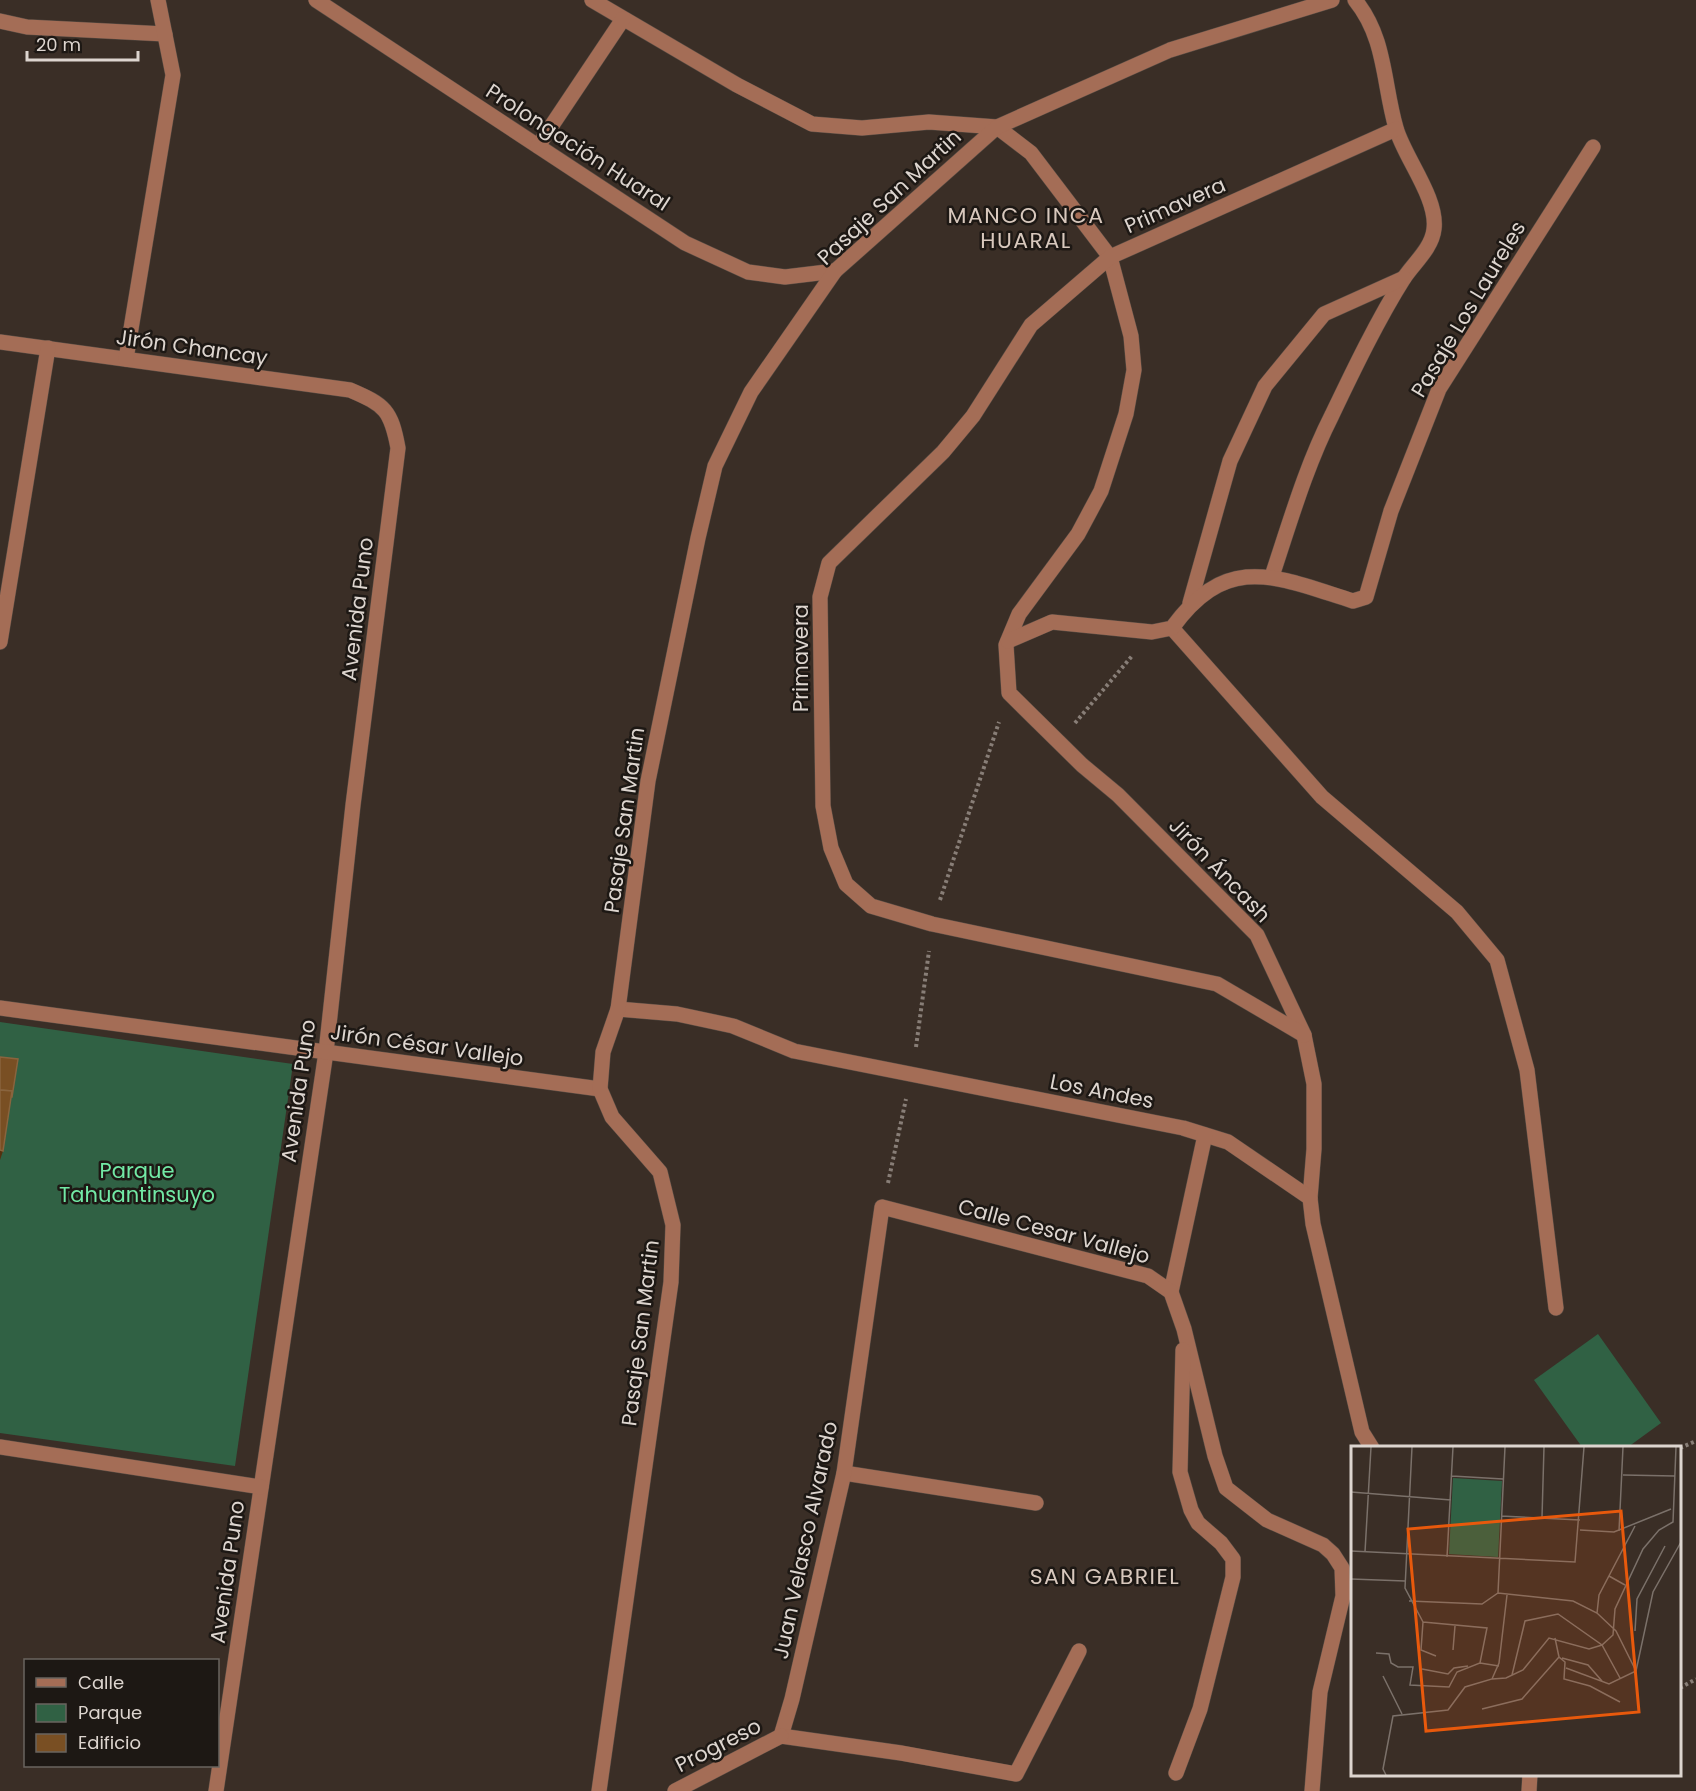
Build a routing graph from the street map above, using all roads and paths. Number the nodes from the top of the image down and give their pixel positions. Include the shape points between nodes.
1 (158, 0) edge
2 (316, 0) edge
3 (592, 0) edge
4 (1332, 0) edge
5 (1355, 0) edge
6 (623, 19) junction
7 (0, 21) edge
8 (165, 34) junction
9 (997, 127) junction
10 (1396, 129) junction
11 (538, 146) junction
12 (1593, 147) dead end
13 (1110, 257) junction
14 (835, 271) junction
15 (1404, 278) junction
16 (0, 342) edge
17 (48, 348) junction
18 (126, 359) junction
19 (376, 401) joint
20 (1272, 576) junction
21 (1190, 603) junction
22 (1172, 628) junction
23 (1152, 632) junction
24 (1008, 641) junction
25 (0, 642) edge
26 (1059, 742) junction
27 (0, 1008) edge
28 (618, 1009) junction
29 (1304, 1035) junction
30 (326, 1052) junction
31 (600, 1089) junction
32 (1205, 1135) junction
33 (1310, 1198) junction
34 (882, 1207) joint
35 (1171, 1292) junction
36 (1556, 1308) dead end
37 (1184, 1329) junction
38 (1696, 1441) edge
39 (1371, 1446) edge
40 (0, 1447) edge
41 (1681, 1448) edge
42 (844, 1473) junction
43 (261, 1487) junction
44 (1036, 1503) dead end
45 (1079, 1651) dead end
46 (1696, 1679) edge
47 (1681, 1687) edge
48 (781, 1736) junction
49 (1176, 1773) dead end
50 (1530, 1776) edge
51 (216, 1791) edge
52 (598, 1791) edge
53 (675, 1791) edge
54 (1312, 1791) edge
55 (1529, 1791) edge

1 - 8 street
2 - 11 street, Prolongación Huaral
3 - 6 street
4 - 9 street, Pasaje San Martin via 1170,50
5 - 10 street via 1377,35
6 - 9 street via 812,124 862,128 929,122
6 - 11 street
7 - 8 street via 27,27
8 - 18 street via 173,75
9 - 13 street via 1031,153
9 - 14 street, Pasaje San Martin
10 - 13 street, Primavera
10 - 15 street via 1429,200 1434,228 1424,253
11 - 14 street, Prolongación Huaral via 685,243 748,272 786,278
12 - 20 street, Pasaje Los Laureles via 1439,389 1390,511 1366,597 1353,601
13 - 24 street via 1131,336 1134,370 1126,414 1101,491 1078,534 1019,614
13 - 29 street, Primavera via 1031,325 973,416 943,452 829,563 820,597 823,807 831,848 846,884 871,906 932,924 1217,984
14 - 28 street, Pasaje San Martin via 751,392 715,465 648,781
15 - 20 street via 1331,417
15 - 21 street via 1324,314 1265,386 1230,461
16 - 17 street, Jirón Chancay
17 - 18 street, Jirón Chancay
17 - 25 street
18 - 19 street, Jirón Chancay via 350,390
19 - 30 street, Avenida Puno via 393,420 398,448
20 - 21 street via 1224,580
21 - 22 street
22 - 23 street
22 - 36 street via 1322,797 1457,912 1497,960 1527,1070
23 - 24 street via 1052,622
23 - 26 path
24 - 26 street, Jirón Áncash via 1009,693
26 - 29 street, Jirón Áncash via 1118,795 1257,935
27 - 30 street, Jirón César Vallejo
28 - 31 street, Pasaje San Martin via 603,1052
28 - 32 street, Los Andes via 677,1014 733,1026 794,1051
29 - 33 street, Jirón Áncash via 1314,1084
30 - 31 street, Jirón César Vallejo
30 - 43 street, Avenida Puno
31 - 52 street, Pasaje San Martin via 612,1117 660,1172 673,1225 671,1282
32 - 33 street, Los Andes via 1228,1142
32 - 35 street
33 - 39 street via 1362,1432
34 - 35 street, Calle Cesar Vallejo via 1148,1276
34 - 42 street, Juan Velasco Alvarado
35 - 37 street
37 - 49 street via 1180,1472 1198,1523 1233,1559 1233,1577 1200,1709
37 - 54 street via 1204,1418 1226,1488 1267,1520 1323,1545 1342,1568 1343,1596 1320,1692
38 - 41 path
40 - 43 street
42 - 44 street
42 - 48 street, Juan Velasco Alvarado
43 - 51 street, Avenida Puno
45 - 48 street via 1017,1774
46 - 47 path
48 - 53 street, Progreso
50 - 55 street

